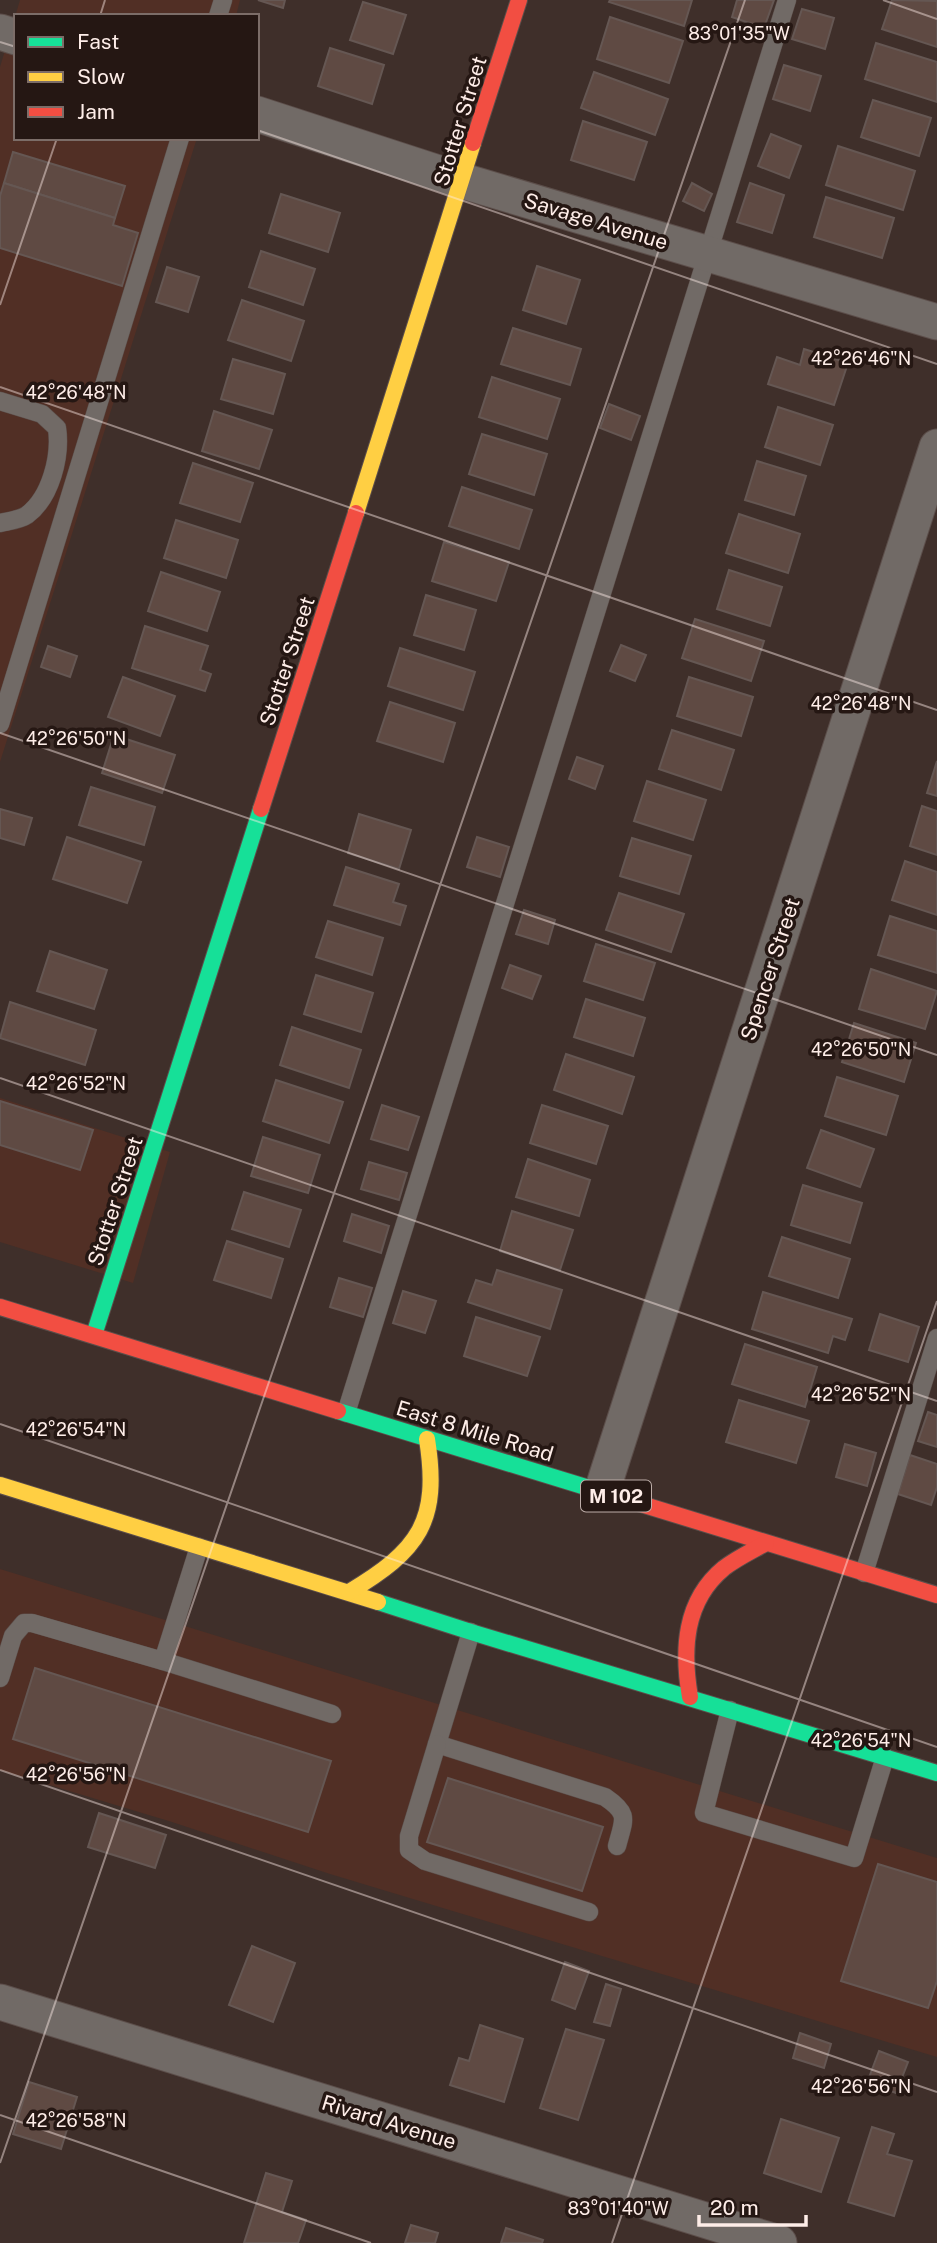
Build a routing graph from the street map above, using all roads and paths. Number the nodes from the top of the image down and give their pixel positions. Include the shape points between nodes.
1 (519, 0) edge
2 (787, 0) edge
3 (259, 115) edge
4 (179, 140) edge
5 (463, 181) junction
6 (707, 254) junction
7 (937, 322) edge
8 (0, 401) edge
9 (937, 447) edge
10 (53, 472) junction
11 (75, 479) junction
12 (0, 523) edge
13 (0, 724) edge
14 (0, 1307) edge
15 (94, 1335) junction
16 (937, 1338) edge
17 (346, 1413) junction
18 (427, 1439) junction
19 (0, 1485) edge
20 (602, 1491) junction
21 (766, 1543) junction
22 (199, 1546) junction
23 (864, 1573) junction
24 (349, 1592) junction
25 (937, 1595) edge
26 (471, 1632) junction
27 (163, 1661) junction
28 (0, 1678) edge
29 (691, 1697) junction
30 (730, 1710) junction
31 (332, 1714) dead end
32 (437, 1744) junction
33 (885, 1757) junction
34 (937, 1773) edge
35 (617, 1846) dead end
36 (589, 1912) dead end
37 (0, 2002) edge
38 (779, 2243) edge

1 - 5 main road, Stotter Street
2 - 6 lane
3 - 5 street, Savage Avenue
4 - 11 lane
5 - 6 street, Savage Avenue
5 - 15 main road, Stotter Street
6 - 7 street, Savage Avenue
6 - 17 lane
8 - 10 lane via 42,414 57,428 60,448
9 - 20 street, Spencer Street
10 - 11 lane
10 - 12 lane via 41,501 25,517
11 - 13 lane
14 - 15 main road, East 8 Mile Road / M 102
15 - 17 main road, East 8 Mile Road / M 102
16 - 23 lane
17 - 18 main road, East 8 Mile Road / M 102
18 - 20 main road, East 8 Mile Road / M 102
18 - 24 main road via 431,1505 420,1532 385,1571
19 - 22 main road
20 - 21 main road, East 8 Mile Road / M 102
21 - 23 main road, East 8 Mile Road / M 102
21 - 29 main road via 722,1570 690,1616 684,1666
22 - 24 main road
22 - 27 lane
23 - 25 main road, East 8 Mile Road / M 102
24 - 26 main road
26 - 29 main road
26 - 32 lane
27 - 28 lane via 23,1623 13,1636
27 - 31 lane
29 - 30 main road
30 - 33 main road
30 - 33 lane via 704,1813 716,1817 854,1858
32 - 35 lane via 605,1797 619,1807 624,1819
32 - 36 lane via 409,1836 409,1850 425,1861
33 - 34 main road
37 - 38 street, Rivard Avenue

